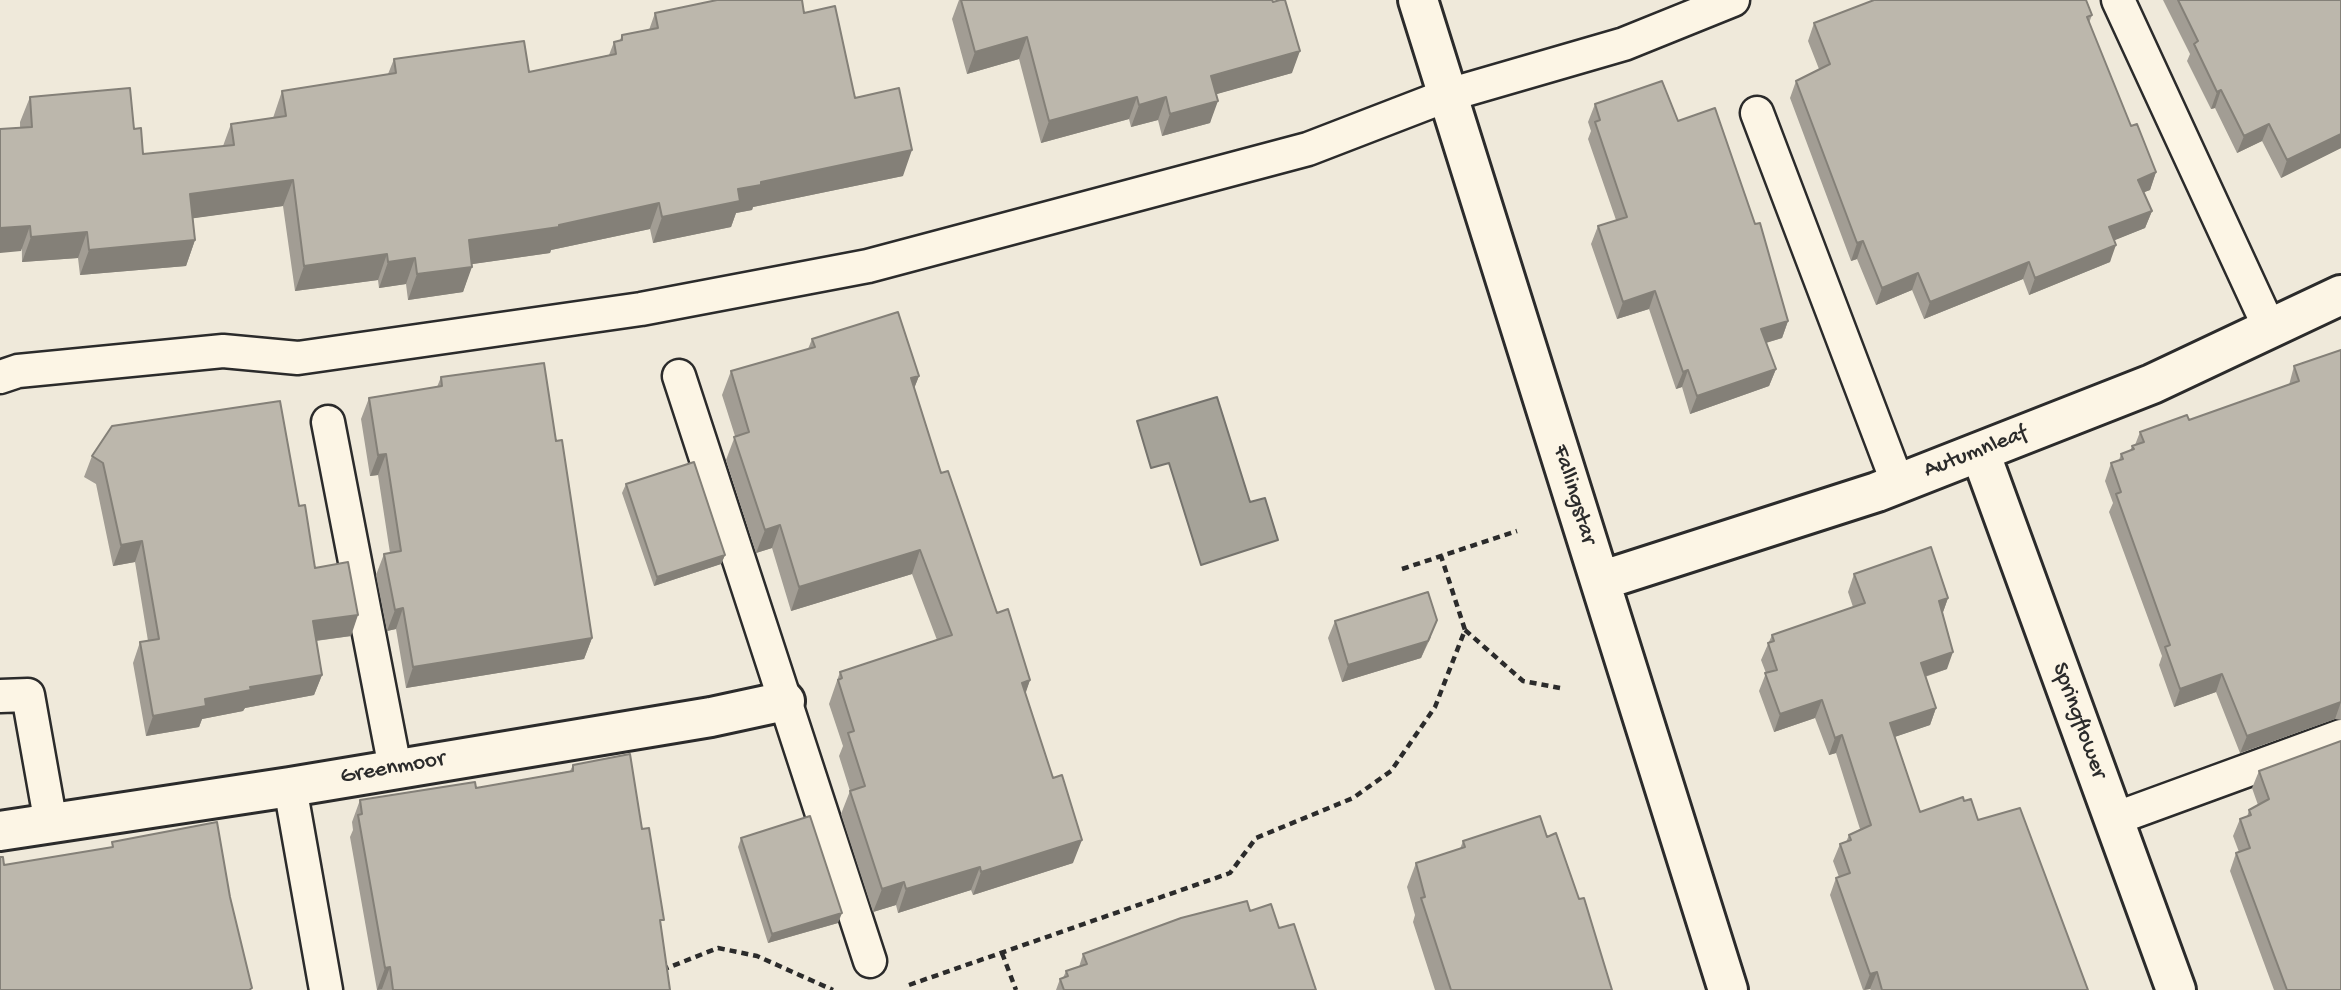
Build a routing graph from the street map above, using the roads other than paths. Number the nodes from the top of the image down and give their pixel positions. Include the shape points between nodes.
1 (1418, 0) edge
2 (1733, 0) edge
3 (2118, 0) edge
4 (1448, 95) junction
5 (1757, 113) dead end
6 (2341, 295) edge
7 (2270, 329) junction
8 (679, 376) dead end
9 (0, 377) edge
10 (328, 422) dead end
11 (1980, 452) junction
12 (1898, 484) junction
13 (1600, 582) junction
14 (0, 696) edge
15 (785, 701) junction
16 (2341, 736) edge
17 (395, 768) junction
18 (290, 787) junction
19 (2114, 819) junction
20 (51, 824) junction
21 (0, 831) edge
22 (870, 961) dead end
23 (326, 990) edge
24 (1728, 990) edge
25 (2176, 990) edge

1 - 4 street, Fallingstar
2 - 4 lane via 1624,44
3 - 7 lane
4 - 9 lane via 1308,149 868,266 641,309 298,358 223,351 18,371
4 - 13 street, Fallingstar
5 - 12 lane
6 - 7 street, Autumnleaf
7 - 11 street, Autumnleaf via 2151,384
8 - 15 lane
10 - 17 lane
11 - 12 street, Autumnleaf
11 - 19 street, Springflower
12 - 13 street, Autumnleaf
13 - 24 street, Fallingstar
14 - 20 lane via 28,695
15 - 17 street, Greenmoor
15 - 22 lane
16 - 19 lane
17 - 18 street, Greenmoor
18 - 20 street, Greenmoor
18 - 23 lane
19 - 25 street, Springflower
20 - 21 street, Greenmoor

